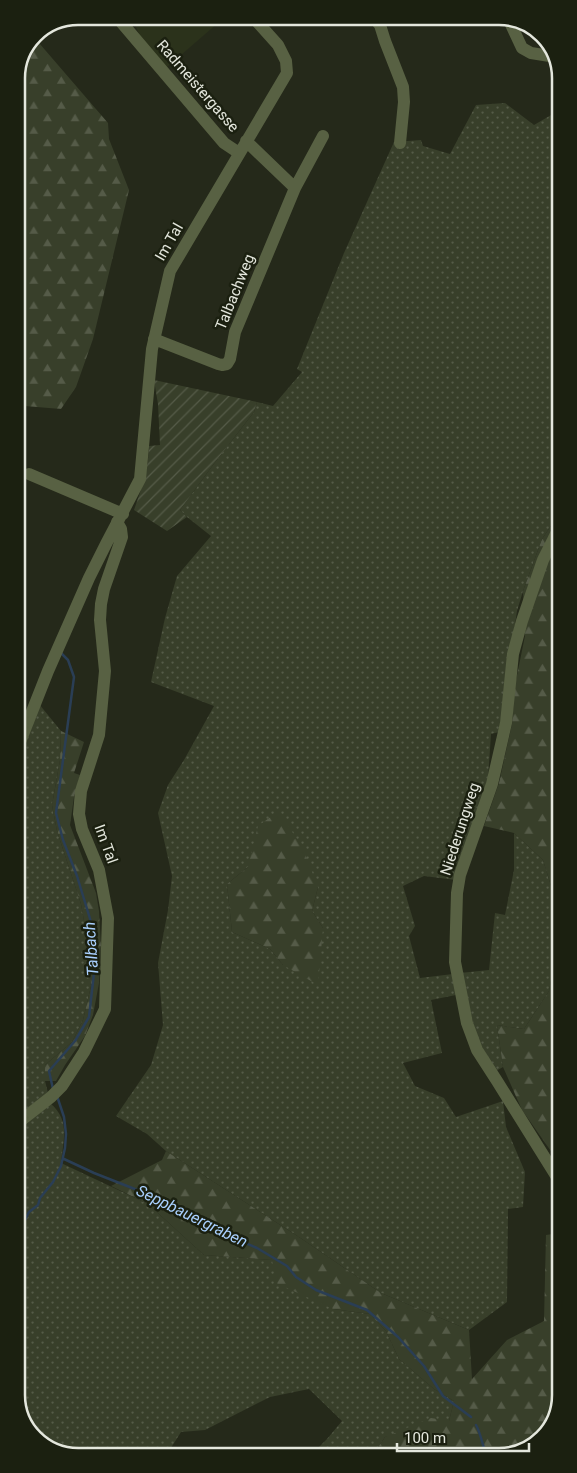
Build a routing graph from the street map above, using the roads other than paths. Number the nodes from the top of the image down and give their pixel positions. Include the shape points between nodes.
1 (124, 25) edge
2 (260, 25) edge
3 (380, 25) edge
4 (512, 27) edge
5 (547, 55) edge
6 (323, 136) dead end
7 (246, 141) junction
8 (400, 143) dead end
9 (239, 153) junction
10 (295, 188) junction
11 (154, 339) junction
12 (29, 474) dead end
13 (120, 518) junction
14 (552, 542) edge
15 (25, 729) edge
16 (25, 1117) edge
17 (552, 1169) edge

1 - 9 street, Radmeistergasse via 224,143
2 - 7 street, Im Tal via 278,45 286,61 287,74
3 - 8 street via 403,87
4 - 5 street via 522,48
6 - 10 street, Talbachweg
7 - 9 street, Im Tal
7 - 10 street
9 - 11 street, Im Tal via 170,271
10 - 11 street, Talbachweg via 235,332 227,364 218,364
11 - 13 street, Im Tal via 140,479
12 - 13 street
13 - 15 street, Im Tal via 48,671
13 - 16 street, Im Tal via 122,537 101,604 104,671 99,735 81,792 79,814 99,870 108,918 105,1009 84,1052 62,1086
14 - 17 street, Niederungweg via 522,621 513,654 506,723 492,784 460,875 455,962 467,1023 477,1050

